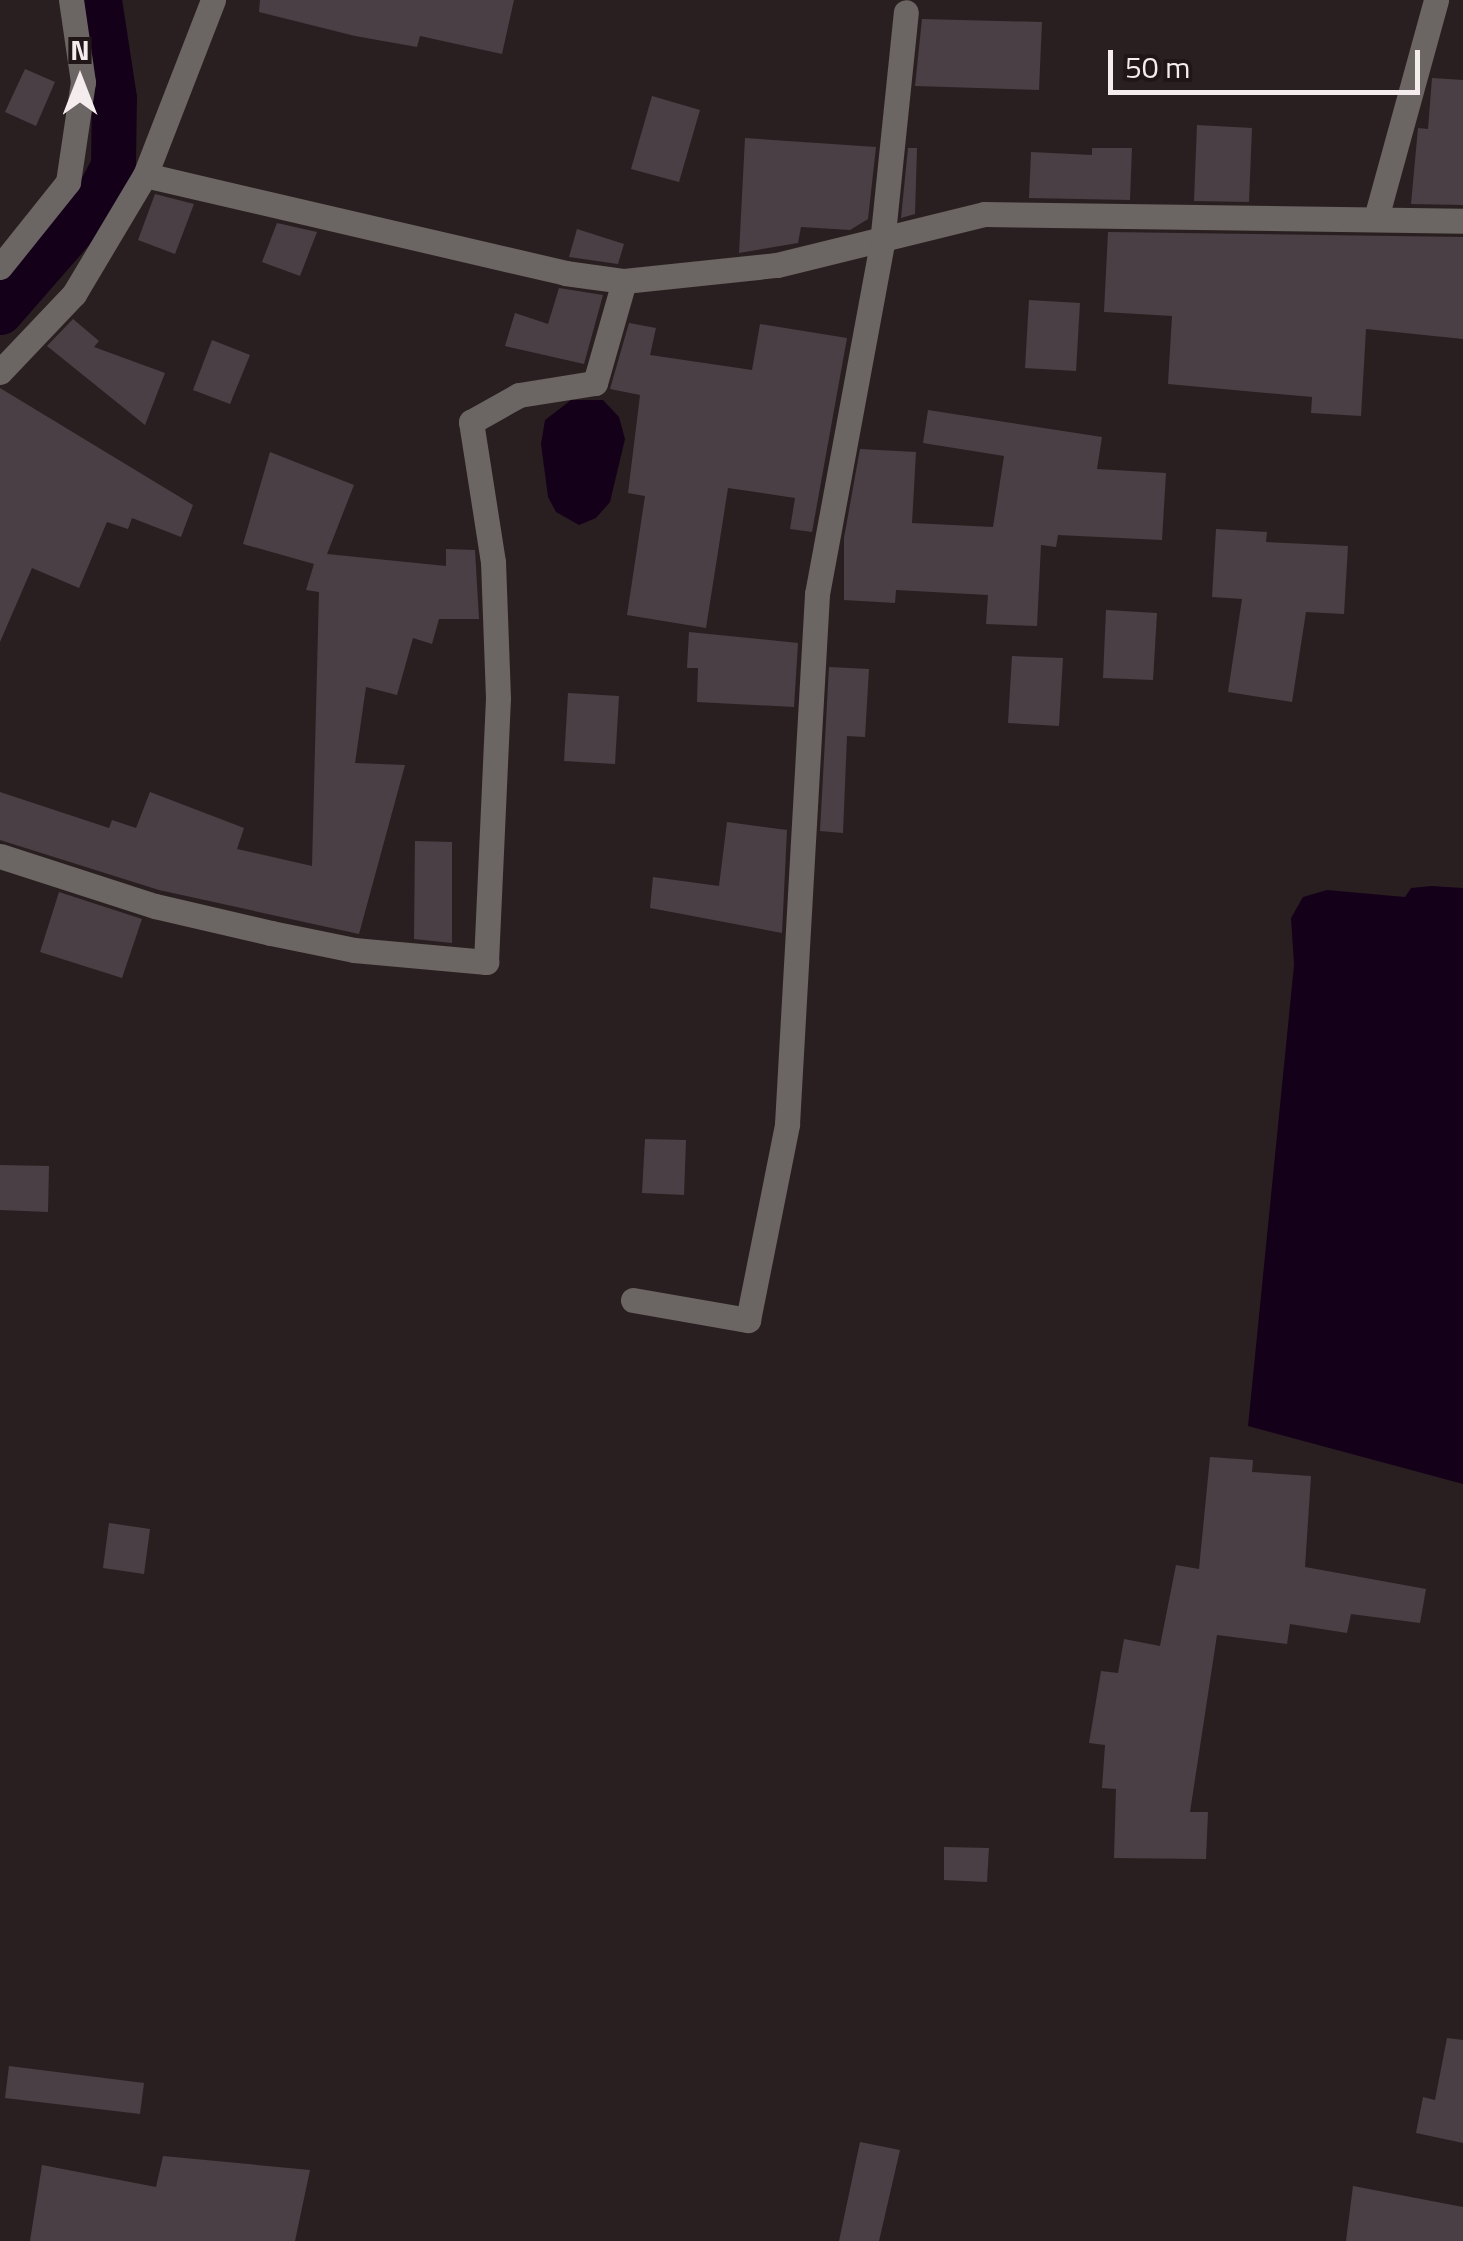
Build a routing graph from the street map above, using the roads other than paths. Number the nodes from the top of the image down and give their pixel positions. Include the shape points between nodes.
1 (72, 0) edge
2 (213, 0) edge
3 (1436, 0) edge
4 (906, 12) dead end
5 (145, 175) junction
6 (1376, 218) junction
7 (1463, 221) edge
8 (882, 243) junction
9 (0, 267) edge
10 (624, 281) junction
11 (0, 372) edge
12 (0, 856) edge
13 (632, 1300) dead end

1 - 9 street via 83,82 68,182
2 - 5 street
3 - 6 street
4 - 8 street
5 - 10 street
5 - 11 street via 74,294
6 - 7 street
6 - 8 street via 1148,221 984,214
8 - 10 street via 777,265
8 - 13 street via 817,594 787,1124 748,1320
10 - 12 street via 595,383 518,395 471,422 493,562 498,679 486,962 354,950 271,933 156,906

